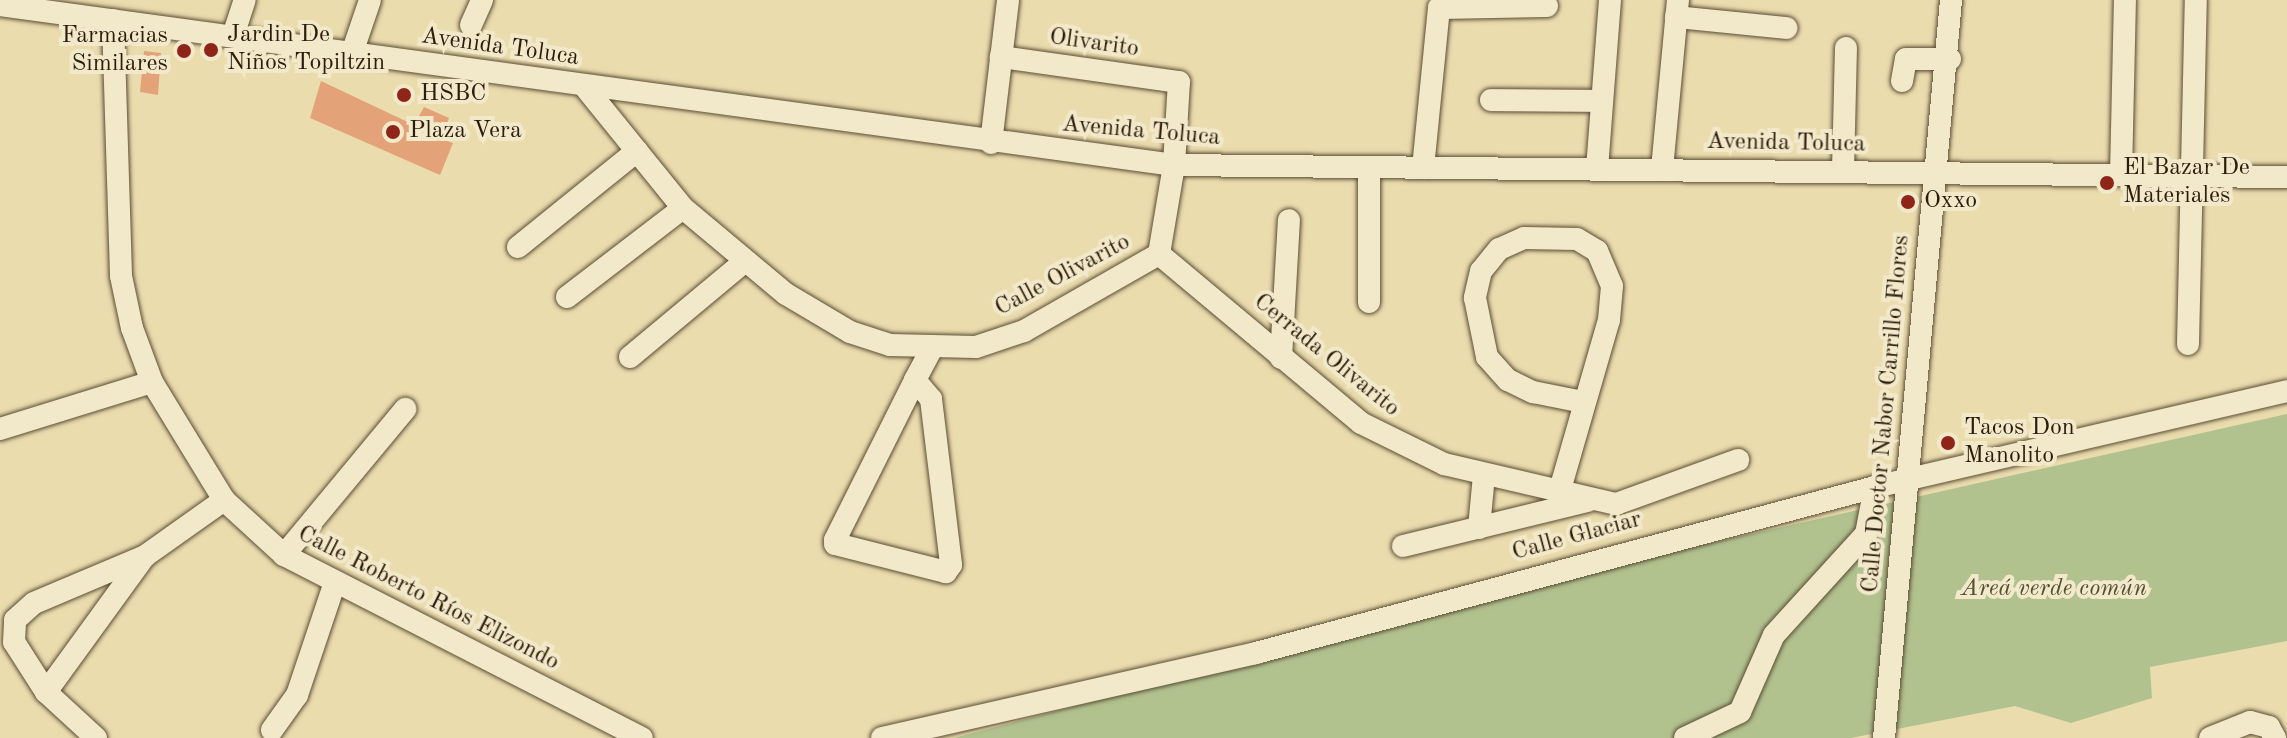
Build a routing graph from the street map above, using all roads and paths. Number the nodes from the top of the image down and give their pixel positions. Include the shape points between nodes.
1 (245, 0) edge
2 (370, 0) edge
3 (482, 0) edge
4 (1008, 0) edge
5 (1610, 0) edge
6 (1951, 0) edge
7 (2125, 0) edge
8 (2196, 0) edge
9 (0, 5) edge
10 (1547, 6) dead end
11 (82, 7) edge
12 (1677, 8) edge
13 (113, 20) junction
14 (471, 25) dead end
15 (1786, 28) dead end
16 (233, 36) junction
17 (1846, 48) dead end
18 (352, 53) junction
19 (1001, 57) junction
20 (1950, 59) junction
21 (1902, 81) dead end
22 (1179, 82) joint
23 (585, 87) junction
24 (1491, 100) dead end
25 (1600, 101) junction
26 (991, 143) junction
27 (637, 151) junction
28 (1174, 165) junction
29 (1369, 167) junction
30 (1423, 168) junction
31 (1597, 169) junction
32 (1662, 169) junction
33 (1843, 170) junction
34 (1934, 172) junction
35 (2121, 174) junction
36 (2195, 175) junction
37 (2287, 177) edge
38 (683, 208) junction
39 (1289, 220) dead end
40 (518, 247) dead end
41 (1159, 254) junction
42 (743, 263) junction
43 (567, 297) dead end
44 (1369, 302) dead end
45 (2188, 344) dead end
46 (931, 350) junction
47 (630, 357) dead end
48 (1281, 358) junction
49 (915, 380) junction
50 (152, 382) junction
51 (2287, 391) edge
52 (1583, 402) junction
53 (405, 409) dead end
54 (0, 429) edge
55 (1738, 460) dead end
56 (1484, 475) junction
57 (1911, 479) junction
58 (1875, 487) junction
59 (1559, 493) junction
60 (224, 500) junction
61 (1590, 500) junction
62 (1479, 528) junction
63 (1403, 546) dead end
64 (284, 555) junction
65 (145, 556) junction
66 (335, 582) junction
67 (46, 692) junction
68 (272, 730) dead end
69 (96, 738) edge
70 (642, 738) edge
71 (882, 738) edge
72 (1685, 738) edge
73 (1884, 738) edge
74 (2210, 738) edge
75 (2275, 738) edge

1 - 16 street
2 - 18 street
3 - 14 street
4 - 19 street
5 - 25 street
6 - 20 street, Calle Doctor Nabor Carrillo Flores
7 - 35 street
8 - 36 street
9 - 11 street, Avenida Toluca
10 - 30 street via 1439,8
11 - 13 street, Avenida Toluca
12 - 15 street
12 - 32 street
13 - 16 street, Avenida Toluca
13 - 50 street, Calle Roberto Ríos Elizondo via 121,276
16 - 18 street, Avenida Toluca
17 - 33 street
18 - 23 street, Avenida Toluca
19 - 22 street, Olivarito
19 - 26 street
20 - 21 street via 1903,60
20 - 34 street, Calle Doctor Nabor Carrillo Flores
22 - 28 street, Calle Olivarito
23 - 26 street, Avenida Toluca
23 - 27 street, Calle Olivarito
24 - 25 street
25 - 31 street
26 - 28 street, Avenida Toluca
27 - 38 street, Calle Olivarito
27 - 40 street
28 - 29 street, Avenida Toluca
28 - 41 street, Calle Olivarito
29 - 30 street, Avenida Toluca
29 - 44 street
30 - 31 street, Avenida Toluca
31 - 32 street, Avenida Toluca
32 - 33 street, Avenida Toluca
33 - 34 street, Avenida Toluca
34 - 35 street, Avenida Toluca
34 - 57 street, Calle Doctor Nabor Carrillo Flores
35 - 36 street, Avenida Toluca
36 - 37 street, Avenida Toluca
36 - 45 street
38 - 42 street, Calle Olivarito
38 - 43 street
39 - 48 street
41 - 46 street, Calle Olivarito via 1024,331 976,347
41 - 48 street, Cerrada Olivarito
42 - 46 street, Calle Olivarito via 850,332
42 - 47 street
46 - 49 street
48 - 56 street, Cerrada Olivarito via 1400,448
49 - 49 street via 931,399 951,565 946,572 835,544
50 - 54 street
50 - 60 street, Calle Roberto Ríos Elizondo
51 - 57 street, Calle Glaciar
52 - 52 street via 1609,320 1608,269 1577,239 1524,238 1499,249 1481,271 1477,333 1508,380
52 - 59 street
53 - 64 street
55 - 61 street, Cerrada Olivarito via 1616,504
56 - 59 street, Cerrada Olivarito
56 - 62 street
57 - 58 street, Calle Glaciar
57 - 73 street, Calle Doctor Nabor Carrillo Flores
58 - 71 street, Calle Glaciar via 1256,653
58 - 72 street via 1866,534 1774,635 1740,712
59 - 61 street, Cerrada Olivarito
60 - 64 street, Calle Roberto Ríos Elizondo
60 - 65 street
61 - 62 street
62 - 63 street
64 - 66 street, Calle Roberto Ríos Elizondo
65 - 67 street
65 - 67 street via 34,603 15,620 14,642
66 - 68 street via 297,695
66 - 70 street, Calle Roberto Ríos Elizondo
67 - 69 street
74 - 75 street via 2250,722 2269,727

